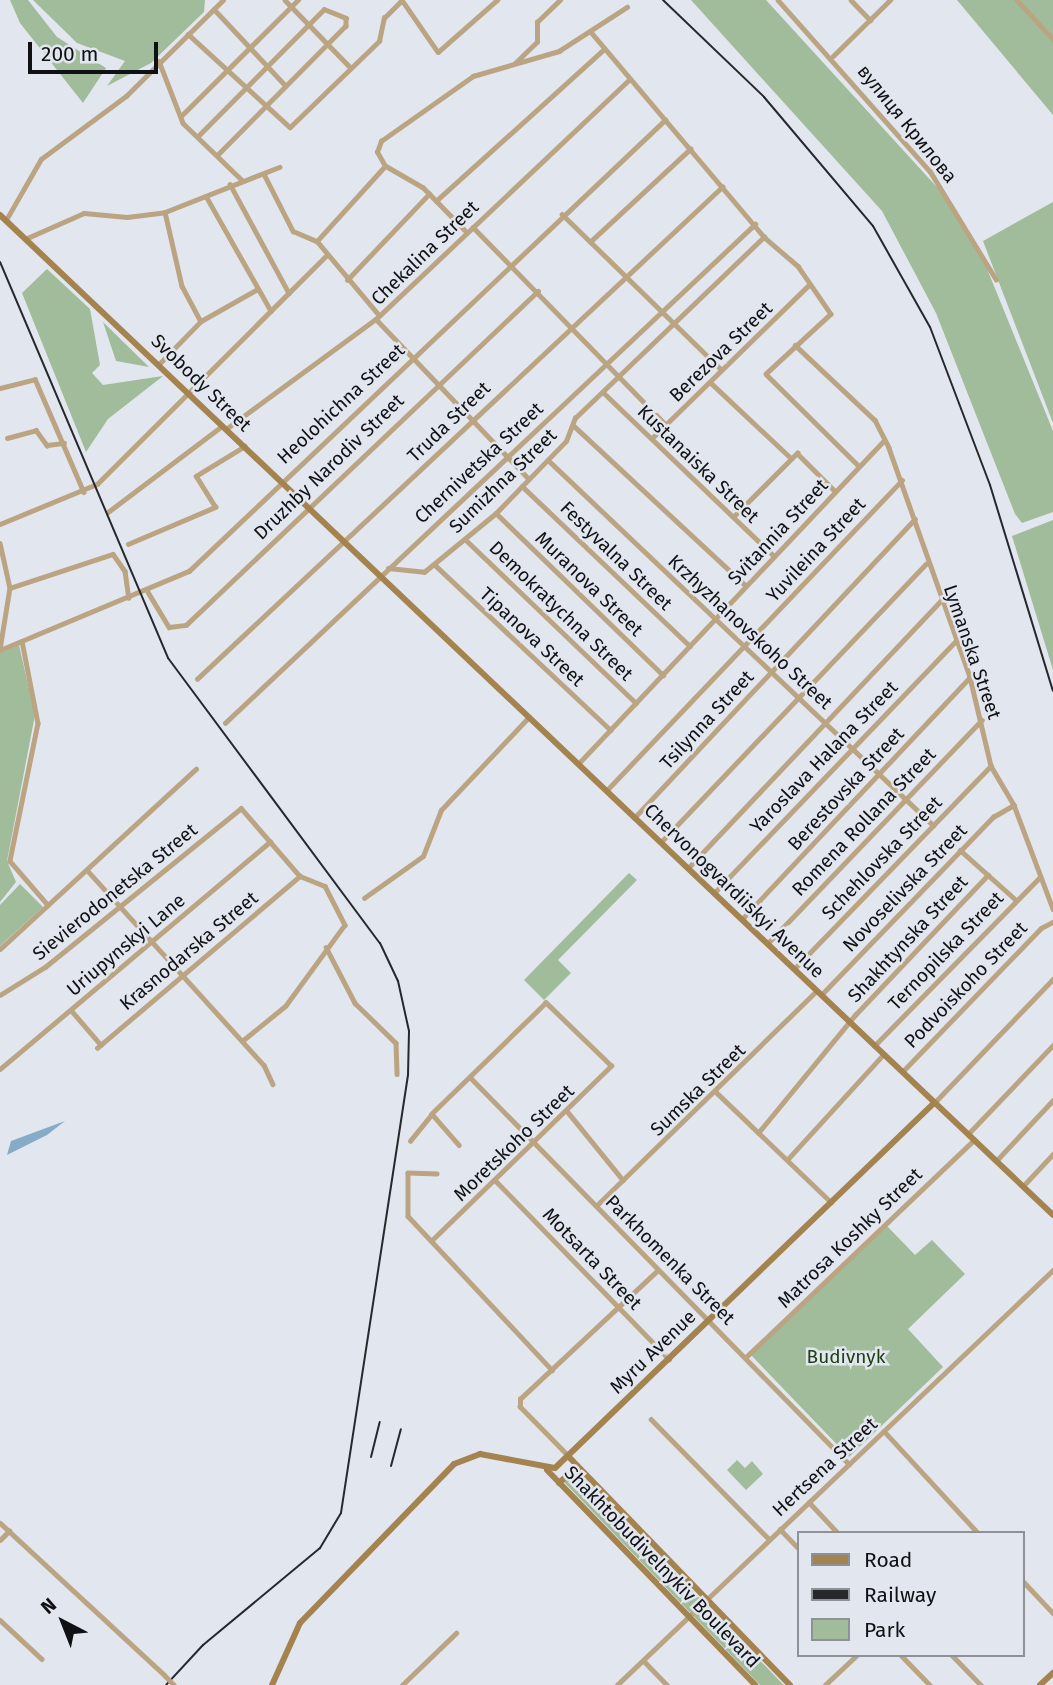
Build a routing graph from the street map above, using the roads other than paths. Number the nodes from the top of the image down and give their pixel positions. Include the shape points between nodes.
1 (223, 0) edge
2 (285, 0) edge
3 (298, 0) edge
4 (497, 0) edge
5 (560, 0) edge
6 (778, 0) edge
7 (850, 0) edge
8 (890, 0) edge
9 (1017, 0) edge
10 (291, 7) junction
11 (627, 7) dead end
12 (214, 9) junction
13 (870, 20) junction
14 (308, 24) junction
15 (591, 32) junction
16 (188, 34) junction
17 (1053, 39) edge
18 (327, 43) junction
19 (249, 48) junction
20 (602, 51) junction
21 (833, 56) junction
22 (159, 61) junction
23 (514, 64) junction
24 (267, 66) junction
25 (349, 66) junction
26 (227, 70) junction
27 (629, 80) junction
28 (286, 86) junction
29 (247, 87) junction
30 (267, 105) junction
31 (181, 116) junction
32 (665, 120) junction
33 (199, 135) junction
34 (690, 149) junction
35 (219, 154) junction
36 (385, 166) junction
37 (279, 167) dead end
38 (264, 174) junction
39 (242, 180) junction
40 (230, 184) junction
41 (722, 187) junction
42 (429, 194) junction
43 (206, 196) junction
44 (436, 201) junction
45 (165, 212) junction
46 (562, 214) junction
47 (3, 218) edge
48 (755, 224) junction
49 (472, 227) junction
50 (465, 232) junction
51 (764, 237) junction
52 (25, 239) junction
53 (317, 241) junction
54 (590, 242) junction
55 (325, 257) junction
56 (510, 264) junction
57 (624, 277) junction
58 (996, 279) dead end
59 (347, 281) junction
60 (809, 285) junction
61 (256, 290) junction
62 (538, 291) junction
63 (289, 293) junction
64 (271, 311) junction
65 (659, 314) junction
66 (378, 317) junction
67 (201, 321) junction
68 (672, 324) junction
69 (572, 326) junction
70 (795, 345) junction
71 (411, 356) junction
72 (605, 364) junction
73 (159, 365) junction
74 (722, 370) junction
75 (618, 378) junction
76 (710, 382) junction
77 (436, 384) junction
78 (0, 388) edge
79 (603, 392) junction
80 (189, 393) junction
81 (470, 420) junction
82 (572, 424) junction
83 (666, 425) junction
84 (224, 427) junction
85 (7, 438) dead end
86 (652, 439) junction
87 (883, 441) junction
88 (64, 443) junction
89 (244, 446) junction
90 (505, 458) junction
91 (791, 458) junction
92 (548, 460) junction
93 (859, 466) junction
94 (529, 479) junction
95 (280, 480) junction
96 (902, 480) junction
97 (522, 486) junction
98 (835, 491) junction
99 (84, 493) junction
100 (308, 506) junction
101 (108, 512) dead end
102 (496, 513) junction
103 (733, 517) junction
104 (915, 519) junction
105 (0, 524) edge
106 (466, 539) junction
107 (0, 542) edge
108 (344, 543) junction
109 (128, 544) dead end
110 (774, 556) junction
111 (926, 564) junction
112 (435, 565) junction
113 (387, 568) junction
114 (379, 574) junction
115 (746, 586) junction
116 (393, 588) joint
117 (10, 589) junction
118 (148, 592) junction
119 (129, 598) junction
120 (941, 600) junction
121 (716, 619) junction
122 (22, 641) junction
123 (956, 641) junction
124 (690, 646) junction
125 (745, 646) junction
126 (0, 650) edge
127 (772, 671) junction
128 (663, 675) junction
129 (970, 677) junction
130 (197, 679) dead end
131 (799, 697) junction
132 (636, 703) junction
133 (529, 717) junction
134 (982, 719) junction
135 (825, 722) junction
136 (225, 723) dead end
137 (611, 730) junction
138 (853, 748) junction
139 (578, 764) junction
140 (991, 766) junction
141 (196, 769) dead end
142 (880, 773) junction
143 (606, 791) junction
144 (906, 798) junction
145 (1014, 805) junction
146 (634, 818) junction
147 (933, 825) junction
148 (270, 842) junction
149 (660, 843) junction
150 (960, 850) junction
151 (687, 869) junction
152 (87, 870) junction
153 (988, 875) junction
154 (300, 876) junction
155 (1040, 877) junction
156 (713, 894) junction
157 (364, 898) dead end
158 (1015, 899) junction
159 (48, 905) junction
160 (120, 905) junction
161 (1053, 909) edge
162 (741, 920) junction
163 (1053, 922) edge
164 (151, 942) junction
165 (767, 944) junction
166 (326, 947) junction
167 (0, 949) edge
168 (793, 969) junction
169 (180, 977) junction
170 (1053, 979) edge
171 (818, 993) junction
172 (2, 995) edge
173 (71, 1010) junction
174 (849, 1023) junction
175 (243, 1041) junction
176 (1053, 1045) edge
177 (874, 1046) junction
178 (883, 1055) junction
179 (0, 1069) edge
180 (901, 1073) junction
181 (397, 1074) dead end
182 (470, 1077) junction
183 (272, 1084) dead end
184 (717, 1093) junction
185 (1053, 1100) edge
186 (933, 1103) junction
187 (567, 1111) junction
188 (432, 1114) junction
189 (758, 1133) junction
190 (971, 1138) junction
191 (410, 1140) dead end
192 (535, 1143) junction
193 (459, 1145) dead end
194 (1053, 1154) edge
195 (787, 1160) junction
196 (996, 1161) junction
197 (437, 1174) dead end
198 (495, 1180) junction
199 (623, 1180) junction
200 (1023, 1186) junction
201 (831, 1202) junction
202 (596, 1206) junction
203 (1052, 1211) edge
204 (432, 1240) junction
205 (1053, 1270) edge
206 (657, 1271) junction
207 (618, 1308) junction
208 (709, 1319) junction
209 (746, 1357) junction
210 (669, 1359) junction
211 (552, 1370) junction
212 (651, 1419) dead end
213 (884, 1431) junction
214 (568, 1456) junction
215 (849, 1464) junction
216 (578, 1466) junction
217 (547, 1470) junction
218 (559, 1483) junction
219 (809, 1502) junction
220 (0, 1523) edge
221 (780, 1529) junction
222 (9, 1531) junction
223 (836, 1531) edge
224 (976, 1531) edge
225 (769, 1539) junction
226 (0, 1540) edge
227 (797, 1547) edge
228 (1025, 1583) edge
229 (706, 1600) junction
230 (1053, 1613) edge
231 (689, 1617) junction
232 (0, 1620) edge
233 (456, 1633) dead end
234 (855, 1657) edge
235 (903, 1657) edge
236 (954, 1657) edge
237 (42, 1659) dead end
238 (643, 1661) junction
239 (1053, 1673) edge
240 (174, 1685) edge
241 (272, 1685) edge
242 (402, 1685) edge
243 (617, 1685) edge
244 (667, 1685) edge
245 (755, 1685) edge
246 (790, 1685) edge
247 (825, 1685) edge
248 (930, 1685) edge
249 (981, 1685) edge
250 (1040, 1685) edge

1 - 12 street
2 - 10 street
3 - 10 street
4 - 25 street via 438,52 402,0 384,18 379,41
5 - 23 street via 537,22 537,42
6 - 21 street, вулиця Крилова
7 - 13 street
8 - 13 street
9 - 17 street
10 - 14 street
10 - 19 street
11 - 15 street
12 - 16 street
12 - 19 street
13 - 21 street
14 - 18 street
14 - 18 street via 327,7 348,21
14 - 24 street
15 - 20 street
15 - 23 street via 546,57
16 - 22 street
16 - 26 street
18 - 25 street
18 - 28 street
19 - 24 street
19 - 26 street
20 - 27 street
20 - 44 street
21 - 58 street, вулиця Крилова via 942,186
22 - 31 street
22 - 47 street via 126,96 41,159
23 - 36 street via 473,76 426,105 381,141 377,152
24 - 28 street
24 - 29 street
25 - 30 street via 290,127
26 - 29 street
26 - 31 street
27 - 32 street
27 - 49 street, Chekalina Street
28 - 30 street
29 - 30 street
29 - 33 street
30 - 35 street
31 - 33 street
32 - 34 street
32 - 46 street, Heolohichna Street
33 - 35 street
34 - 41 street
34 - 54 street
35 - 39 street
36 - 42 street
36 - 53 street
37 - 38 street
38 - 39 street
38 - 53 street via 293,231
39 - 40 street
40 - 43 street
40 - 63 street
41 - 48 street
41 - 57 street, Truda Street
42 - 44 street
42 - 59 street
43 - 45 street
43 - 61 street
44 - 50 street
45 - 52 street via 127,218 84,213
45 - 67 street via 182,286
46 - 54 street
46 - 56 street, Heolohichna Street
47 - 52 main road, Svobody Street
48 - 51 street
48 - 65 street, Chernivetska Street
49 - 50 street, Chekalina Street
49 - 56 street
50 - 66 street, Chekalina Street
51 - 60 street via 780,244
51 - 68 street, Sumizhna Street
52 - 73 main road, Svobody Street
53 - 55 street
54 - 57 street
55 - 59 street
55 - 63 street
56 - 62 street
56 - 71 street, Heolohichna Street
57 - 65 street
57 - 69 street, Truda Street
59 - 66 street
60 - 70 street via 831,314
60 - 74 street, Berezova Street
61 - 64 street
61 - 67 street
62 - 69 street
62 - 77 street, Druzhby Narodiv Street
63 - 64 street
64 - 80 street
65 - 68 street
65 - 72 street, Chernivetska Street
66 - 71 street
66 - 84 street, Chekalina Street
67 - 73 street
68 - 74 street
68 - 75 street, Sumizhna Street
69 - 72 street
69 - 81 street, Truda Street
70 - 87 street via 875,420
70 - 93 street via 768,377
71 - 77 street
71 - 95 street, Heolohichna Street
72 - 75 street
72 - 90 street, Chernivetska Street
73 - 80 main road, Svobody Street
74 - 76 street, Berezova Street
75 - 79 street, Sumizhna Street
75 - 83 street
76 - 83 street, Berezova Street
76 - 91 street
77 - 81 street
77 - 100 street, Druzhby Narodiv Street
78 - 88 street via 35,379
79 - 82 street, Sumizhna Street
79 - 86 street, Kustanaiska Street
80 - 84 main road, Svobody Street
80 - 99 street
81 - 90 street
81 - 108 street, Truda Street
82 - 92 street, Sumizhna Street
82 - 115 street
83 - 86 street, Berezova Street
84 - 89 main road, Svobody Street
84 - 101 street, Chekalina Street
85 - 88 street via 36,430 47,444
86 - 103 street, Kustanaiska Street
87 - 93 street, Svitannia Street
87 - 96 street, Lymanska Street
88 - 99 street
89 - 95 main road, Svobody Street
89 - 109 street via 196,476 215,507
90 - 94 street
90 - 113 street, Chernivetska Street
91 - 98 street via 800,454
91 - 103 street
92 - 94 street, Sumizhna Street
92 - 121 street, Krzhyzhanovskoho Street
93 - 98 street, Svitannia Street
94 - 97 street, Sumizhna Street
95 - 100 main road, Svobody Street
95 - 118 street, Heolohichna Street via 188,571
96 - 104 street, Lymanska Street
96 - 125 street, Yuvileina Street
97 - 102 street, Sumizhna Street
97 - 124 street, Festyvalna Street
98 - 110 street, Svitannia Street
99 - 105 street
100 - 108 main road, Svobody Street
100 - 118 street, Druzhby Narodiv Street via 180,629 169,627
102 - 106 street, Sumizhna Street
102 - 128 street, Muranova Street
103 - 110 street, Kustanaiska Street
104 - 111 street, Lymanska Street
104 - 127 street, Tsilynna Street
106 - 112 street, Sumizhna Street
106 - 132 street, Demokratychna Street
107 - 117 street
108 - 114 main road, Svobody Street
108 - 130 street, Truda Street
110 - 115 street, Svitannia Street
111 - 120 street, Lymanska Street
111 - 131 street
112 - 113 street via 416,575
112 - 137 street, Tipanova Street
113 - 114 street, Chernivetska Street
114 - 116 main road, Svobody Street
114 - 136 street, Chernivetska Street
115 - 121 street, Svitannia Street
116 - 133 main road, Chervonogvardiiskyi Avenue
117 - 119 street via 113,554 125,571
117 - 126 street
118 - 119 street, Heolohichna Street
119 - 122 street, Heolohichna Street
120 - 123 street, Lymanska Street
120 - 135 street
121 - 124 street, Svitannia Street
121 - 125 street, Krzhyzhanovskoho Street
122 - 126 street, Heolohichna Street
122 - 159 street via 38,723 10,865
123 - 129 street, Lymanska Street
123 - 138 street, Yaroslava Halana Street
124 - 128 street, Svitannia Street
125 - 127 street, Krzhyzhanovskoho Street
125 - 143 street, Yuvileina Street
127 - 131 street, Krzhyzhanovskoho Street
127 - 146 street, Tsilynna Street
128 - 132 street, Svitannia Street
129 - 134 street, Lymanska Street
129 - 142 street, Berestovska Street
131 - 135 street, Krzhyzhanovskoho Street
131 - 149 street
132 - 137 street, Svitannia Street
133 - 139 main road, Chervonogvardiiskyi Avenue
133 - 157 street via 441,810 423,856
134 - 140 street, Lymanska Street
134 - 144 street, Romena Rollana Street
135 - 138 street, Krzhyzhanovskoho Street
135 - 151 street
137 - 139 street, Svitannia Street
138 - 142 street, Krzhyzhanovskoho Street
138 - 156 street, Yaroslava Halana Street
139 - 143 main road, Chervonogvardiiskyi Avenue
140 - 145 street, Lymanska Street
140 - 147 street, Schehlovska Street
141 - 152 street
142 - 144 street, Krzhyzhanovskoho Street
142 - 162 street, Berestovska Street
143 - 146 main road, Chervonogvardiiskyi Avenue
144 - 147 street, Krzhyzhanovskoho Street
144 - 165 street, Romena Rollana Street
145 - 150 street, Novoselivska Street via 1002,809
145 - 155 street, Lymanska Street
146 - 149 main road, Chervonogvardiiskyi Avenue
147 - 168 street, Schehlovska Street
148 - 154 street
148 - 160 street, Sievierodonetska Street via 240,808
148 - 164 street, Uriupynskyi Lane
149 - 151 main road, Chervonogvardiiskyi Avenue
150 - 153 street
150 - 171 street, Novoselivska Street
151 - 156 main road, Chervonogvardiiskyi Avenue
152 - 159 street
152 - 160 street
153 - 158 street
153 - 174 street, Shakhtynska Street
154 - 166 street via 325,886 345,925
154 - 169 street, Krasnodarska Street
155 - 158 street, Ternopilska Street
155 - 161 street, Lymanska Street
156 - 162 main road, Chervonogvardiiskyi Avenue
158 - 177 street, Ternopilska Street
159 - 167 street
160 - 164 street
160 - 172 street, Sievierodonetska Street
162 - 165 main road, Chervonogvardiiskyi Avenue
163 - 180 street, Podvoiskoho Street via 1041,928
164 - 169 street
164 - 173 street, Uriupynskyi Lane
165 - 168 main road, Chervonogvardiiskyi Avenue
166 - 175 street via 289,1003
166 - 181 street via 355,1003 396,1043
168 - 171 main road, Chervonogvardiiskyi Avenue
169 - 173 street, Krasnodarska Street via 99,1047
169 - 175 street
170 - 186 street, Myru Avenue
171 - 174 main road, Chervonogvardiiskyi Avenue
171 - 184 street, Sumska Street
173 - 179 street, Uriupynskyi Lane
174 - 177 main road, Chervonogvardiiskyi Avenue
174 - 189 street, Shakhtynska Street
175 - 183 street
176 - 190 street, Matrosa Koshky Street
177 - 178 main road, Chervonogvardiiskyi Avenue
178 - 180 main road, Chervonogvardiiskyi Avenue
178 - 195 street
180 - 186 main road, Chervonogvardiiskyi Avenue
182 - 187 street, Moretskoho Street via 546,1003 611,1066
182 - 188 street
182 - 192 street, Parkhomenka Street
184 - 189 street
184 - 199 street, Sumska Street
185 - 196 street
186 - 190 main road, Chervonogvardiiskyi Avenue
186 - 201 main road, Myru Avenue
187 - 192 street, Moretskoho Street
187 - 199 street
188 - 191 street
188 - 193 street
189 - 195 street
190 - 196 main road, Chervonogvardiiskyi Avenue
190 - 209 street, Matrosa Koshky Street
192 - 198 street, Moretskoho Street
192 - 202 street, Parkhomenka Street
194 - 200 street
195 - 201 street
196 - 200 main road, Chervonogvardiiskyi Avenue
197 - 204 street via 409,1172 405,1206
198 - 204 street, Moretskoho Street
198 - 207 street, Motsarta Street
199 - 202 street, Sumska Street
200 - 203 main road, Chervonogvardiiskyi Avenue
201 - 208 main road, Myru Avenue
202 - 206 street, Parkhomenka Street
204 - 211 street
205 - 213 street, Hertsena Street
206 - 207 street
206 - 208 street, Parkhomenka Street
207 - 210 street, Motsarta Street
207 - 211 street
208 - 209 street, Parkhomenka Street
208 - 210 main road, Myru Avenue
209 - 215 street, Parkhomenka Street
210 - 214 main road, Myru Avenue
211 - 214 street via 519,1403
212 - 225 street
213 - 215 street, Hertsena Street
213 - 224 street
214 - 216 main road, Shakhtobudivelnykiv Boulevard
214 - 217 main road, Myru Avenue
215 - 219 street, Hertsena Street
216 - 218 main road
216 - 229 main road, Shakhtobudivelnykiv Boulevard
217 - 218 main road, Shakhtobudivelnykiv Boulevard
217 - 241 main road via 495,1455 462,1458 300,1623
218 - 231 main road, Shakhtobudivelnykiv Boulevard
219 - 221 street, Hertsena Street
219 - 223 street
220 - 222 street
221 - 225 street, Hertsena Street
221 - 227 street
222 - 226 street
222 - 240 street, bridge
225 - 229 street, Hertsena Street
228 - 230 street
229 - 231 street, Hertsena Street
229 - 246 main road, Shakhtobudivelnykiv Boulevard
231 - 238 street, Hertsena Street
231 - 245 main road, Shakhtobudivelnykiv Boulevard
232 - 237 street
233 - 242 street
234 - 247 street
235 - 248 street
236 - 249 street
238 - 243 street, Hertsena Street
238 - 244 street
239 - 250 main road

